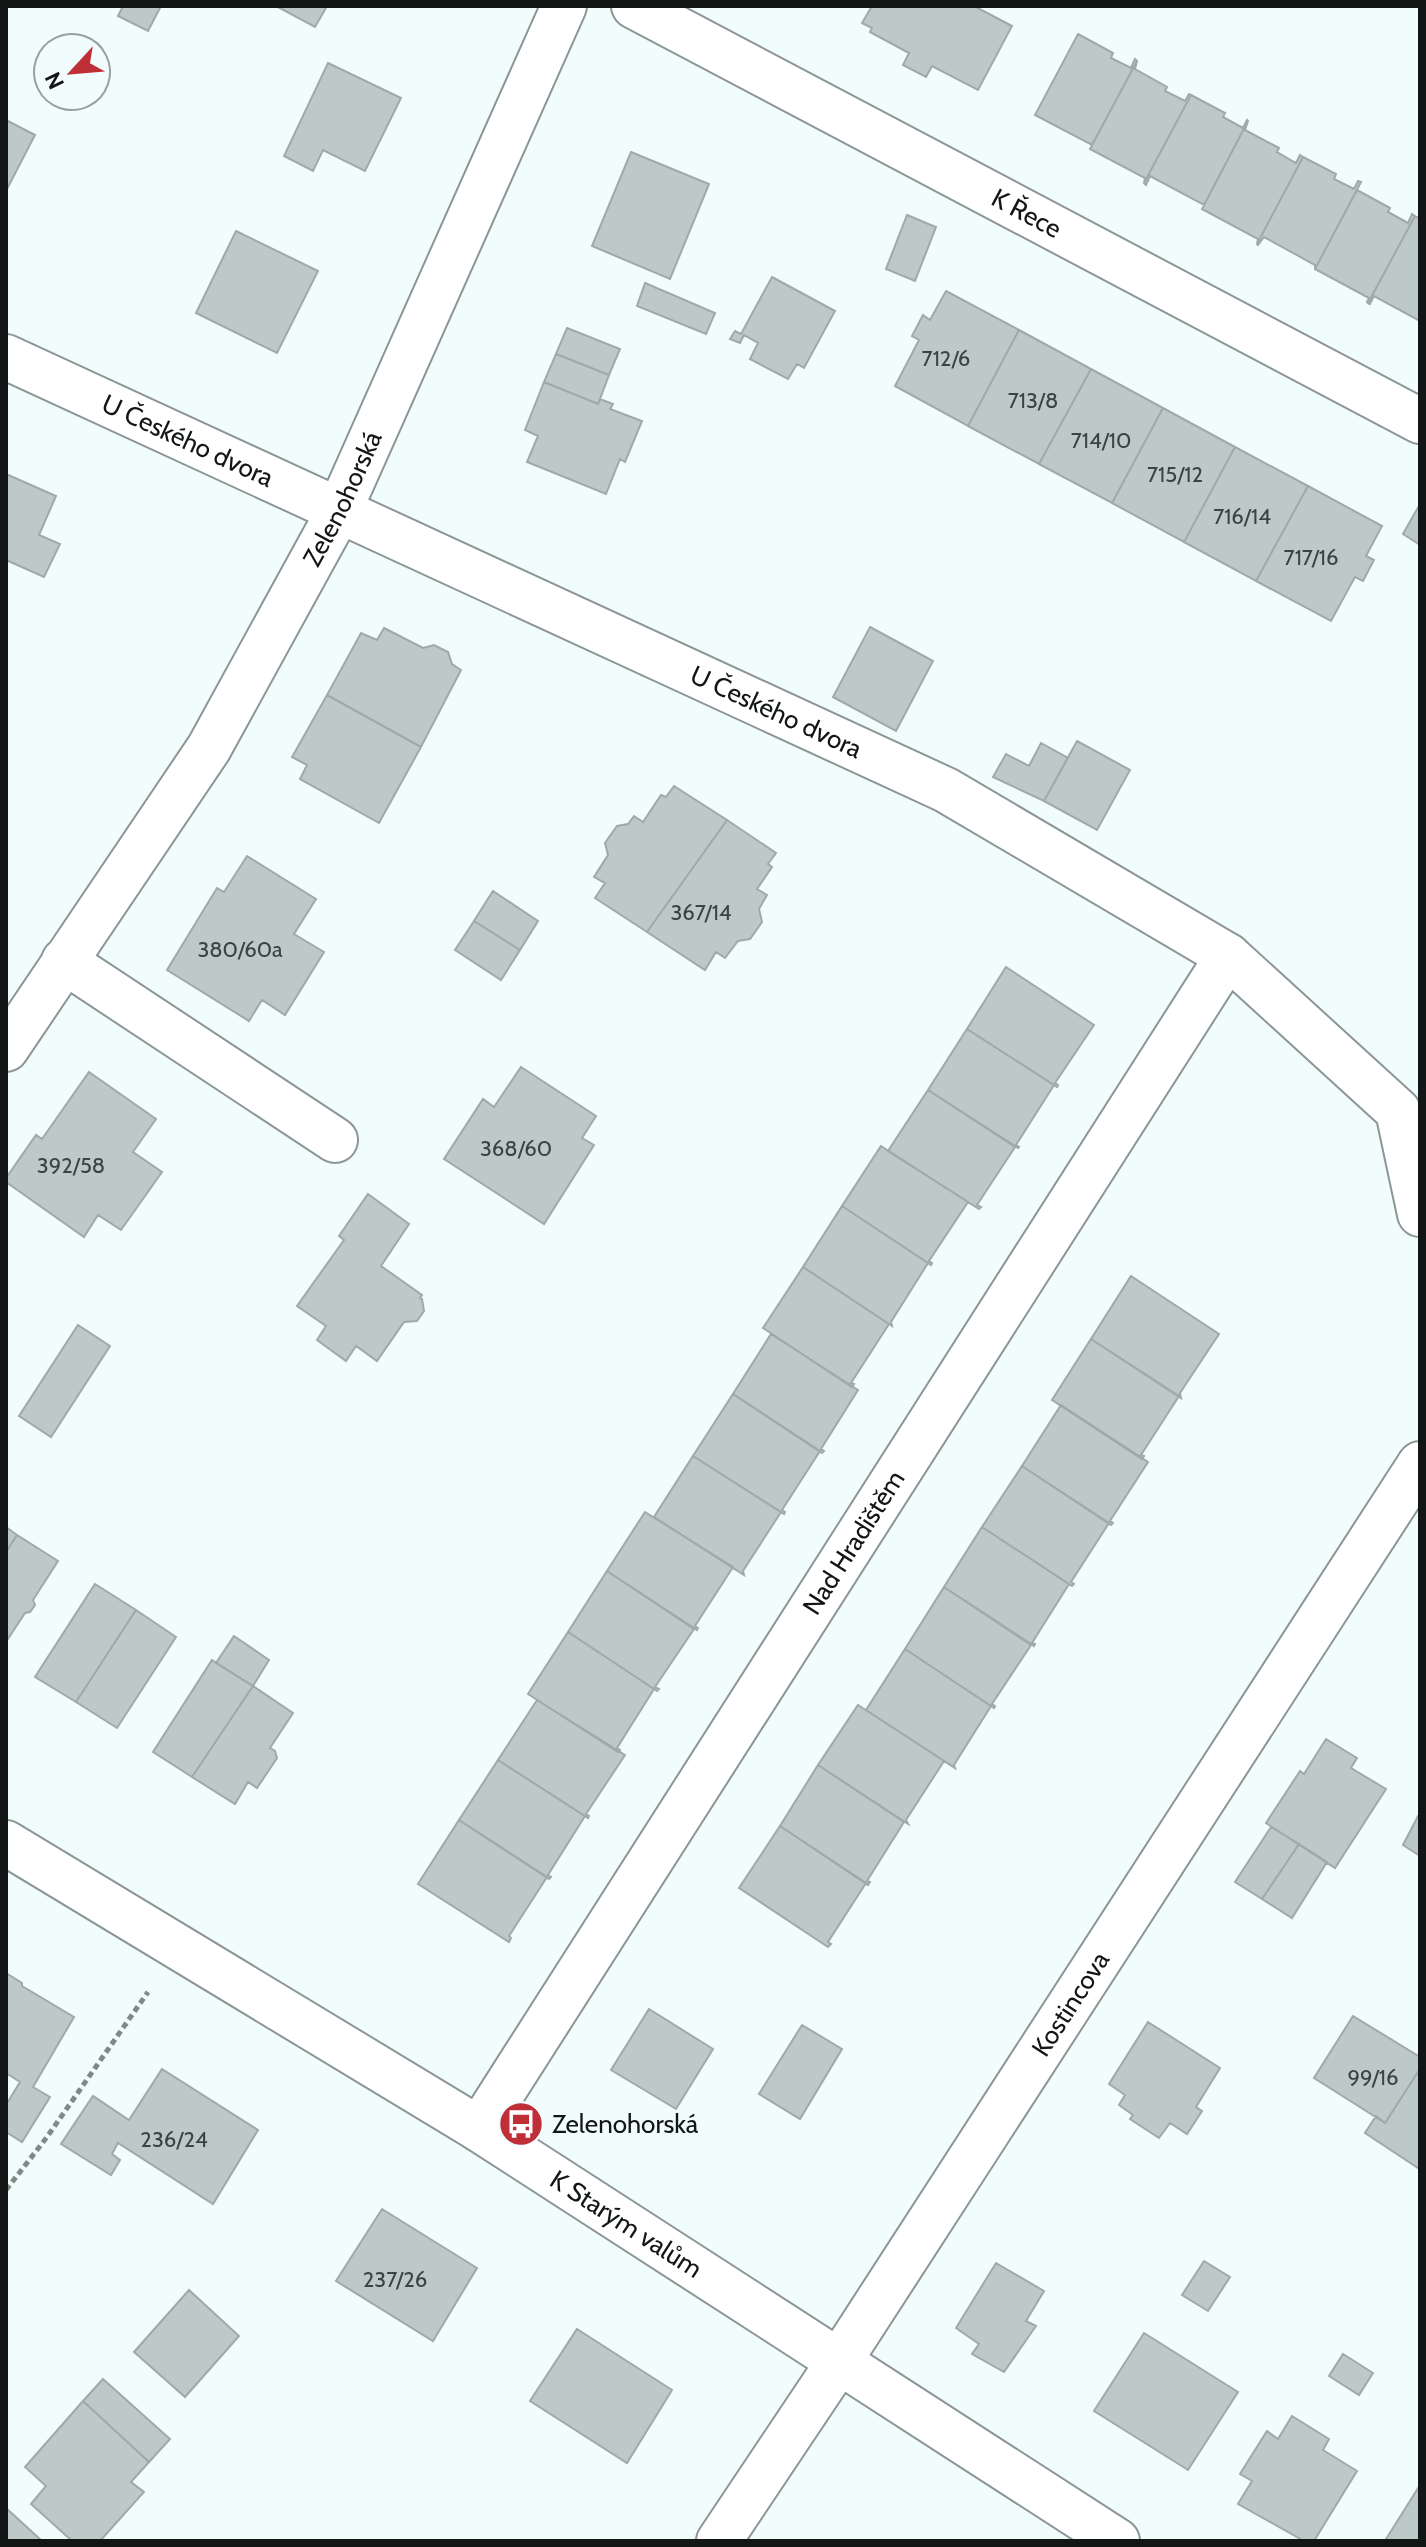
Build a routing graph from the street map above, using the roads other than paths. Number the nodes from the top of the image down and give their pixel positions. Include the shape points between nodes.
1 (564, 6) edge
2 (634, 6) edge
3 (6, 357) edge
4 (1420, 421) edge
5 (339, 511) junction
6 (1228, 956) junction
7 (64, 961) junction
8 (6, 1049) edge
9 (335, 1140) dead end
10 (1420, 1214) edge
11 (1420, 1464) edge
12 (6, 1843) edge
13 (479, 2129) junction
14 (838, 2363) junction
15 (719, 2541) edge
16 (1117, 2541) edge

1 - 5 street, Zelenohorská
2 - 4 street, K Řece
3 - 5 street, U Českého dvora
5 - 6 street, U Českého dvora via 946,790
5 - 7 street, Zelenohorská via 209,748
6 - 10 street, U Českého dvora via 1398,1111
6 - 13 street, Nad Hradištěm
7 - 8 street, Zelenohorská
7 - 9 street
11 - 14 street, Kostincova
12 - 13 street, K Starým valům
13 - 14 street, K Starým valům
14 - 15 street, Kostincova
14 - 16 street, K Starým valům

